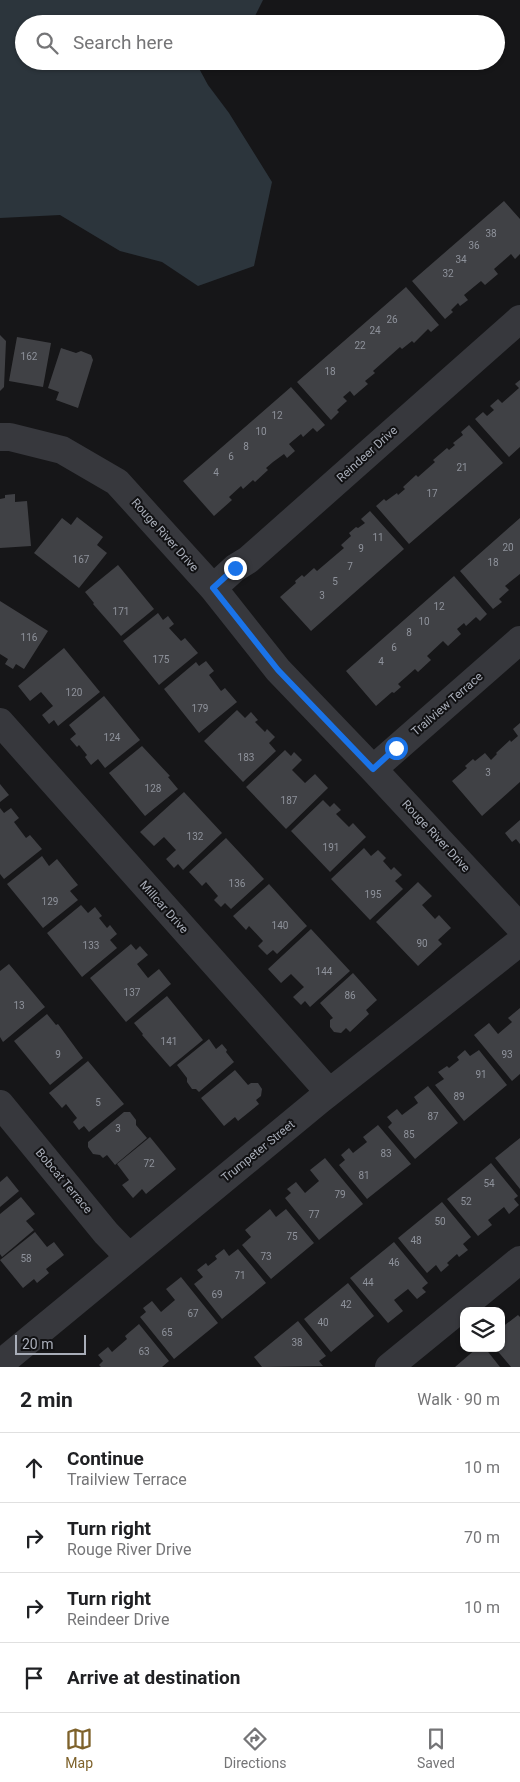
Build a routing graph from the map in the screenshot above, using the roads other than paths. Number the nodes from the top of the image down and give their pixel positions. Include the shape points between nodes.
1 (520, 319) edge
2 (0, 437) edge
3 (213, 588) junction
4 (520, 640) edge
5 (0, 722) edge
6 (373, 769) junction
7 (520, 927) edge
8 (520, 942) edge
9 (329, 1092) junction
10 (0, 1104) edge
11 (129, 1257) junction
12 (520, 1260) edge
13 (0, 1364) edge
14 (389, 1367) edge

1 - 3 street, Reindeer Drive
2 - 3 street, Rouge River Drive via 62,450 117,482
3 - 6 street, Rouge River Drive via 278,670
4 - 6 street, Trailview Terrace
5 - 9 street, Millcar Drive
6 - 7 street, Rouge River Drive
8 - 9 street, Trumpeter Street
9 - 11 street, Trumpeter Street
10 - 11 street, Bobcat Terrace
11 - 13 street, Trumpeter Street
12 - 14 street

